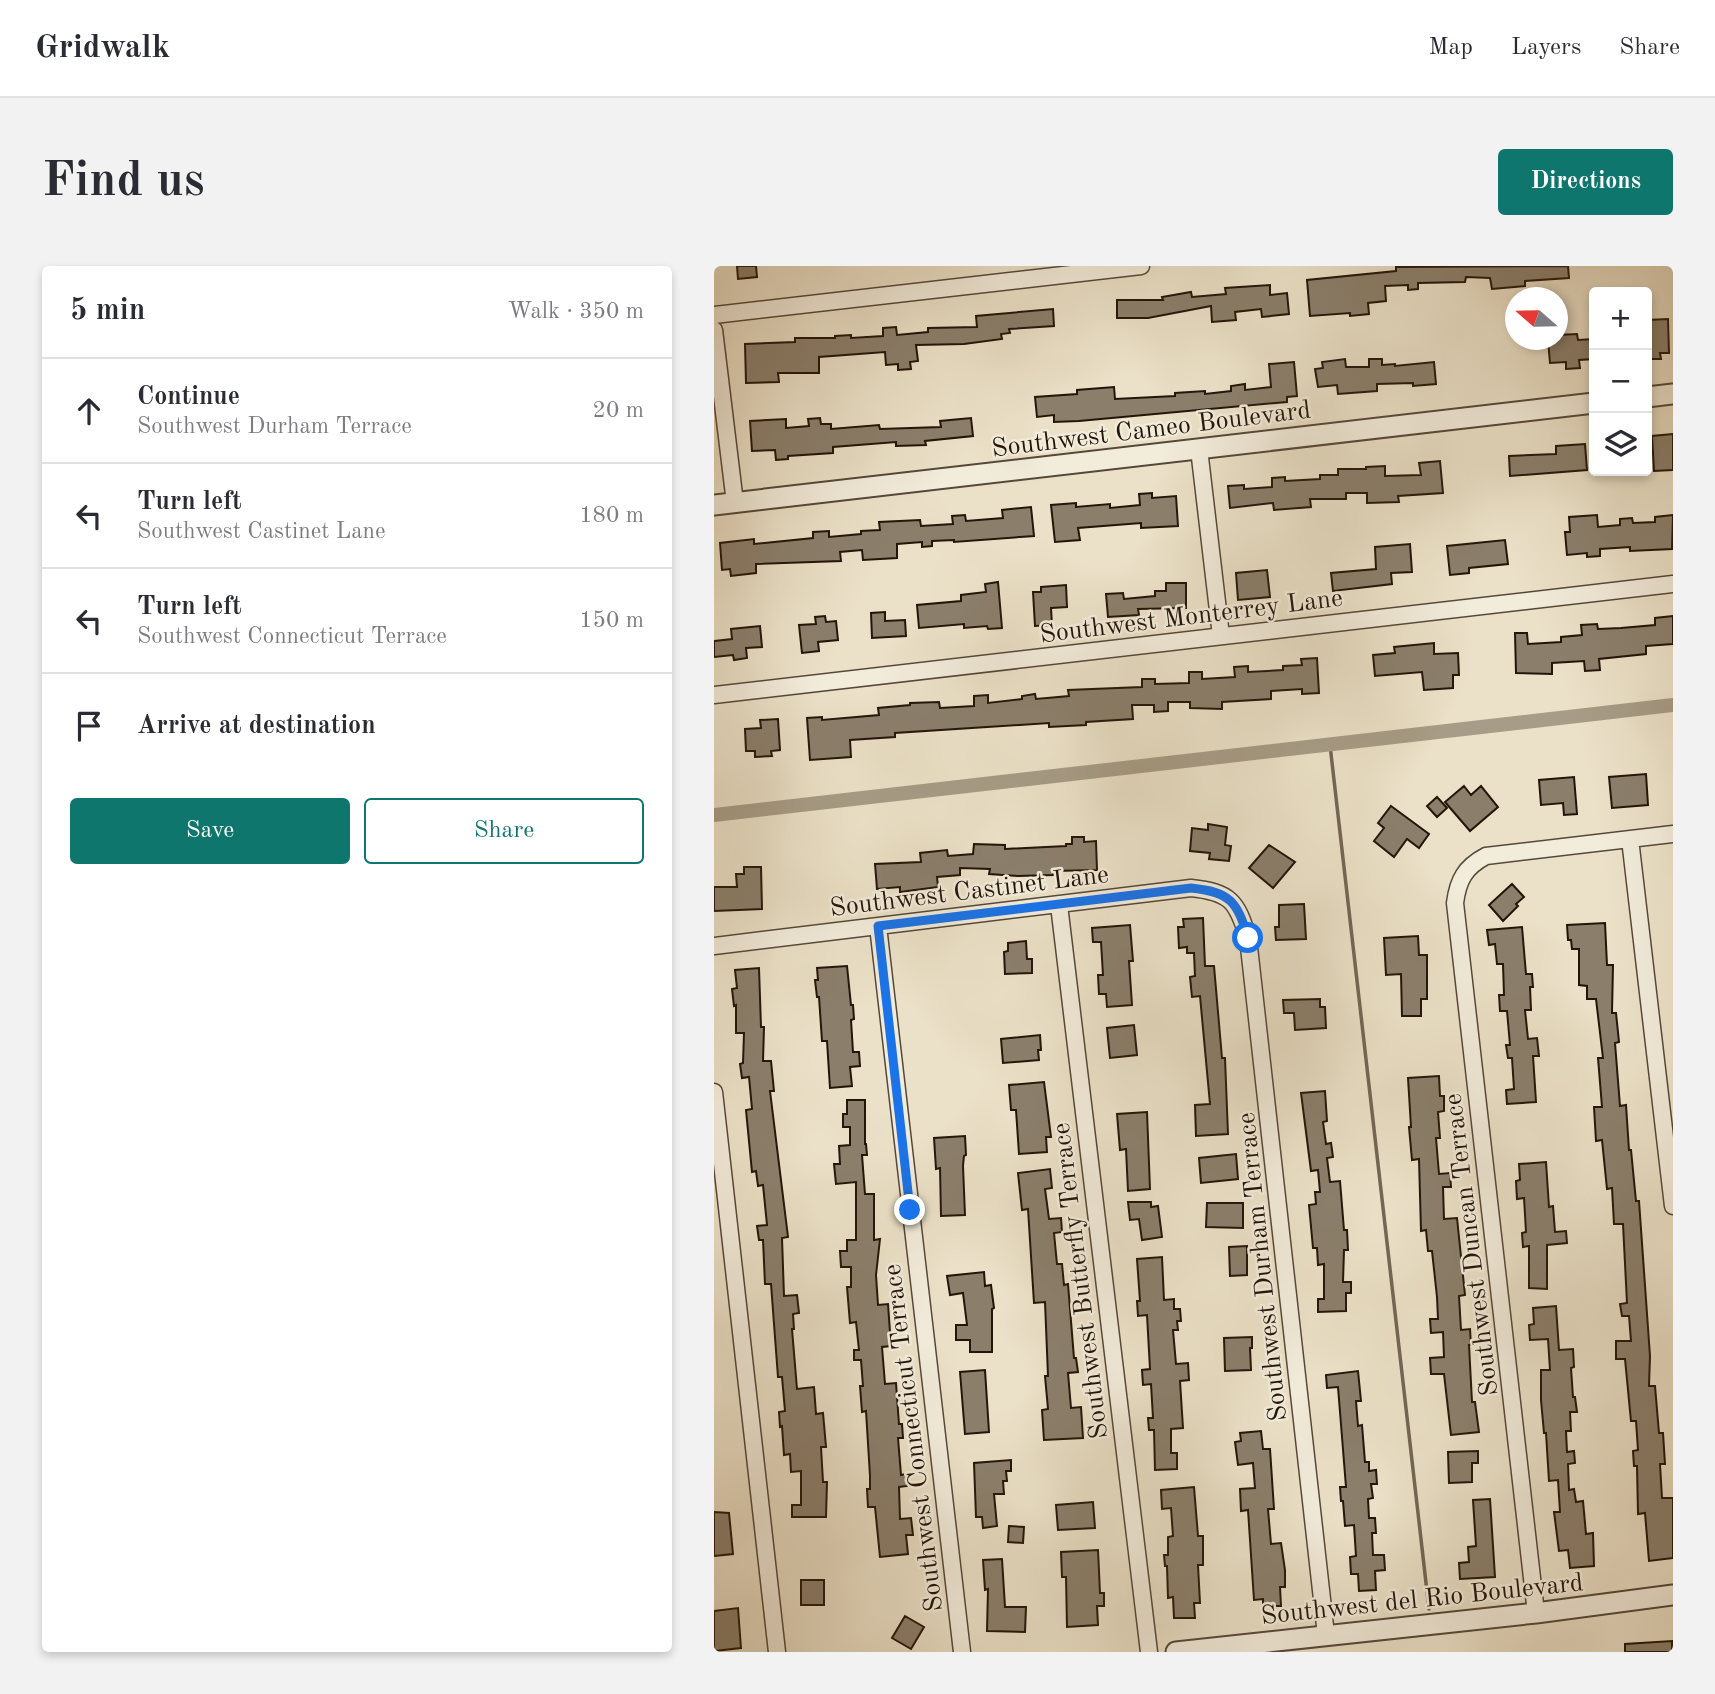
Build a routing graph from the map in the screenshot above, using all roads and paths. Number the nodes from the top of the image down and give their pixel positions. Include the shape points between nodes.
1 (1141, 266) edge
2 (714, 315) edge
3 (714, 330) edge
4 (1673, 394) edge
5 (1652, 396) edge
6 (1589, 404) edge
7 (1199, 449) junction
8 (735, 503) junction
9 (714, 505) edge
10 (1673, 584) edge
11 (1221, 636) junction
12 (714, 695) edge
13 (1673, 834) edge
14 (1630, 839) junction
15 (1229, 899) joint
16 (1059, 905) junction
17 (878, 926) junction
18 (714, 946) edge
19 (714, 1091) edge
20 (1673, 1206) edge
21 (1673, 1595) edge
22 (1536, 1613) junction
23 (1326, 1635) junction
24 (777, 1652) edge
25 (962, 1652) edge
26 (1149, 1652) edge
27 (1176, 1652) edge

1 - 2 street
3 - 8 street
4 - 5 street
6 - 7 street, Southwest Cameo Boulevard
7 - 8 street, Southwest Cameo Boulevard
7 - 11 street
8 - 9 street, Southwest Cameo Boulevard
10 - 11 street, Southwest Monterrey Lane
11 - 12 street, Southwest Monterrey Lane
13 - 14 street
14 - 20 street
14 - 22 street, Southwest Duncan Terrace via 1486,856 1464,872 1457,886 1455,903
15 - 16 street, Southwest Castinet Lane via 1191,888
15 - 23 street, Southwest Durham Terrace via 1240,912 1248,938
16 - 17 street, Southwest Castinet Lane
16 - 26 street, Southwest Butterfly Terrace
17 - 18 street, Southwest Castinet Lane
17 - 25 street, Southwest Connecticut Terrace
19 - 24 street
21 - 22 street, Southwest del Rio Boulevard
22 - 23 street, Southwest del Rio Boulevard
23 - 27 street, Southwest del Rio Boulevard

